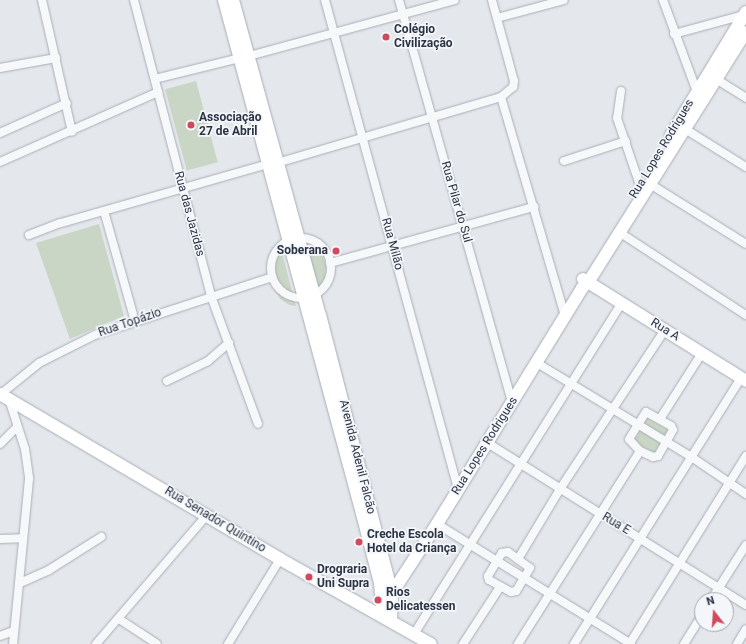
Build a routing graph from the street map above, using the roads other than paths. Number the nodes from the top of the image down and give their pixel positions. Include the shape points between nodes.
1 (42, 0) edge
2 (134, 0) edge
3 (224, 0) edge
4 (233, 0) edge
5 (325, 0) edge
6 (399, 0) edge
7 (455, 0) edge
8 (492, 0) edge
9 (564, 0) edge
10 (663, 0) edge
11 (745, 13) edge
12 (403, 14) junction
13 (497, 18) junction
14 (235, 23) junction
15 (334, 32) junction
16 (746, 32) edge
17 (674, 34) junction
18 (244, 57) junction
19 (56, 58) junction
20 (0, 68) edge
21 (155, 79) junction
22 (716, 79) junction
23 (621, 91) dead end
24 (158, 92) junction
25 (701, 94) junction
26 (501, 97) junction
27 (746, 98) edge
28 (67, 103) junction
29 (432, 118) junction
30 (685, 129) junction
31 (72, 132) junction
32 (0, 133) edge
33 (363, 137) junction
34 (626, 141) junction
35 (564, 161) dead end
36 (0, 162) edge
37 (272, 164) junction
38 (746, 167) edge
39 (645, 184) junction
40 (182, 190) junction
41 (534, 206) junction
42 (104, 212) junction
43 (463, 226) junction
44 (619, 232) junction
45 (29, 235) dead end
46 (293, 240) junction
47 (746, 244) edge
48 (392, 246) junction
49 (330, 263) junction
50 (272, 277) junction
51 (585, 283) junction
52 (211, 296) junction
53 (309, 296) junction
54 (622, 303) junction
55 (746, 314) edge
56 (565, 316) junction
57 (135, 321) junction
58 (665, 330) junction
59 (229, 343) junction
60 (702, 353) junction
61 (537, 363) junction
62 (743, 380) edge
63 (167, 381) dead end
64 (571, 384) junction
65 (3, 396) edge
66 (512, 404) junction
67 (612, 409) junction
68 (660, 419) junction
69 (258, 424) dead end
70 (636, 425) junction
71 (17, 427) junction
72 (486, 442) junction
73 (667, 443) junction
74 (0, 444) edge
75 (640, 451) junction
76 (690, 456) junction
77 (746, 456) edge
78 (521, 465) junction
79 (729, 483) junction
80 (458, 489) junction
81 (560, 489) junction
82 (746, 494) edge
83 (365, 505) junction
84 (207, 515) junction
85 (600, 515) junction
86 (438, 524) junction
87 (101, 537) dead end
88 (23, 538) junction
89 (640, 538) junction
90 (0, 539) edge
91 (426, 541) junction
92 (471, 545) junction
93 (746, 545) edge
94 (280, 559) junction
95 (518, 559) junction
96 (496, 560) junction
97 (678, 562) junction
98 (385, 566) junction
99 (526, 578) junction
100 (20, 583) junction
101 (499, 588) junction
102 (719, 588) junction
103 (716, 592) edge
104 (392, 593) junction
105 (550, 593) junction
106 (382, 601) junction
107 (746, 605) edge
108 (387, 618) junction
109 (119, 619) junction
110 (590, 619) junction
111 (694, 628) edge
112 (746, 629) edge
113 (14, 631) junction
114 (414, 634) junction
115 (0, 636) edge
116 (13, 644) edge
117 (96, 644) edge
118 (157, 644) edge
119 (228, 644) edge
120 (431, 644) edge
121 (463, 644) edge
122 (518, 644) edge
123 (574, 644) edge
124 (630, 644) edge
125 (684, 644) edge
126 (737, 644) edge

1 - 19 street
2 - 21 street, Rua das Jazidas
3 - 14 street, Avenida Adenil Falcão
4 - 14 street, Avenida Adenil Falcão
5 - 15 street, Rua Milão
6 - 12 street, Rua Pilar do Sul
7 - 12 street
8 - 13 street
9 - 13 street
10 - 17 street
11 - 17 street
11 - 25 street, Rua Lopes Rodrigues
12 - 15 street
12 - 29 street, Rua Pilar do Sul
13 - 26 street via 514,84
14 - 18 street, Avenida Adenil Falcão
15 - 18 street
15 - 33 street, Rua Milão
16 - 22 street, Rua Lopes Rodrigues
17 - 25 street
18 - 21 street
18 - 37 street, Avenida Adenil Falcão
19 - 20 street
19 - 28 street
21 - 24 street, Rua das Jazidas
22 - 25 street, Rua Lopes Rodrigues
22 - 27 street
23 - 34 street via 617,115
24 - 31 street
24 - 40 street, Rua das Jazidas
25 - 30 street, Rua Lopes Rodrigues
25 - 39 street, Rua Lopes Rodrigues
26 - 29 street
26 - 41 street
28 - 31 street
28 - 32 street
29 - 33 street
29 - 43 street, Rua Pilar do Sul
30 - 38 street
30 - 39 street, Rua Lopes Rodrigues
31 - 36 street
33 - 37 street
33 - 48 street, Rua Milão
34 - 35 street
34 - 39 street
37 - 40 street
37 - 46 street, Avenida Adenil Falcão
39 - 44 street, Rua Lopes Rodrigues
39 - 47 street
39 - 51 street, Rua Lopes Rodrigues
40 - 42 street
40 - 52 street, Rua das Jazidas
41 - 43 street
41 - 56 street
42 - 45 street via 61,223
42 - 57 street
43 - 48 street
43 - 66 street, Rua Pilar do Sul
44 - 51 street, Rua Lopes Rodrigues
44 - 55 street
46 - 49 street via 315,242 322,248
46 - 50 street via 273,256 270,266
46 - 53 street, Avenida Adenil Falcão
48 - 49 street
48 - 80 street, Rua Milão
49 - 53 street via 327,281
50 - 52 street, Rua Topázio
50 - 53 street via 284,293
51 - 54 street, Rua A
51 - 56 street, Rua Lopes Rodrigues
52 - 57 street, Rua Topázio
52 - 59 street, Rua das Jazidas
53 - 83 street, Avenida Adenil Falcão
54 - 58 street, Rua A
54 - 64 street
56 - 61 street, Rua Lopes Rodrigues
57 - 65 street, Rua Topázio via 95,335 54,354 27,372
58 - 60 street, Rua A
58 - 67 street
59 - 63 street via 208,361
59 - 69 street, Rua das Jazidas
60 - 62 street, Rua A
60 - 68 street
61 - 64 street
61 - 66 street, Rua Lopes Rodrigues
62 - 76 street
64 - 67 street
64 - 78 street
65 - 71 street
65 - 84 street, Rua Senador Quintino
66 - 72 street, Rua Lopes Rodrigues
67 - 70 street
67 - 81 street
68 - 70 street via 650,412 644,412
68 - 73 street via 673,430
70 - 73 street
70 - 75 street via 629,439
71 - 74 street
71 - 88 street via 25,449 29,479
72 - 78 street, Rua E
72 - 80 street, Rua Lopes Rodrigues
73 - 75 street via 656,457
73 - 76 street
75 - 85 street
76 - 79 street
76 - 89 street
77 - 79 street
78 - 81 street, Rua E
78 - 92 street
79 - 82 street
79 - 97 street
80 - 86 street, Rua Lopes Rodrigues
81 - 85 street, Rua E
81 - 95 street
83 - 98 street, Avenida Adenil Falcão
83 - 106 street, Avenida Adenil Falcão
84 - 94 street, Rua Senador Quintino
84 - 109 street
85 - 89 street, Rua E
85 - 105 street
86 - 91 street, Rua Lopes Rodrigues
86 - 92 street
87 - 100 street via 49,570
88 - 90 street
88 - 100 street
89 - 97 street, Rua E
89 - 110 street
91 - 98 street via 398,571
91 - 104 street, Rua Lopes Rodrigues
92 - 96 street
92 - 114 street
93 - 102 street
94 - 108 street, Rua Senador Quintino
94 - 119 street
95 - 96 street via 504,552
95 - 99 street via 530,568
96 - 99 street
96 - 101 street via 488,576
97 - 102 street, Rua E
97 - 124 street
98 - 104 street, Avenida Adenil Falcão
99 - 101 street via 513,592
99 - 105 street
100 - 113 street
101 - 121 street
102 - 103 street
102 - 107 street, Rua E
104 - 106 street, Rua Lopes Rodrigues
104 - 108 street, Avenida Adenil Falcão
105 - 110 street
105 - 122 street
106 - 108 street, Avenida Adenil Falcão
108 - 114 street, Rua Senador Quintino
109 - 117 street
109 - 118 street
110 - 123 street
110 - 124 street
111 - 125 street
112 - 126 street
113 - 115 street
113 - 116 street
114 - 120 street, Rua Senador Quintino

